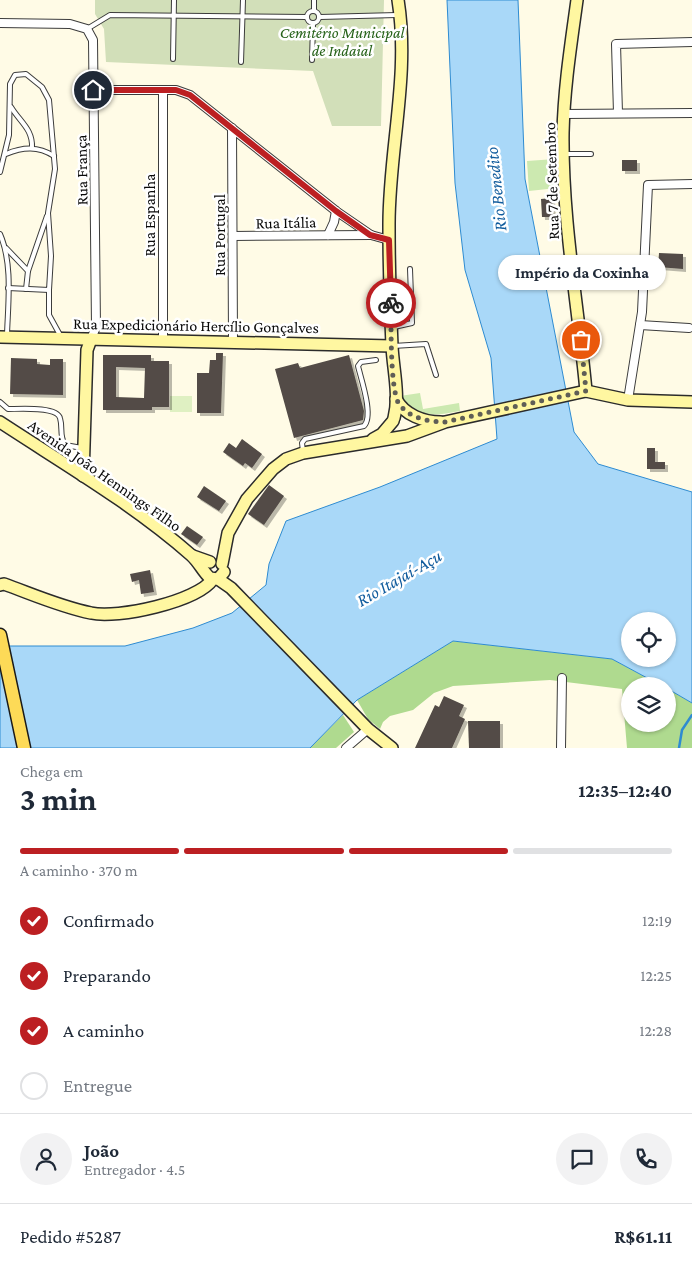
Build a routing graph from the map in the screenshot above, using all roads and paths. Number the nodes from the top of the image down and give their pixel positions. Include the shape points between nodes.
1 (174, 0) edge
2 (243, 0) edge
3 (314, 0) edge
4 (398, 0) edge
5 (577, 0) edge
6 (314, 11) junction
7 (401, 14) junction
8 (174, 16) junction
9 (243, 17) junction
10 (307, 17) junction
11 (320, 17) junction
12 (0, 23) edge
13 (314, 24) junction
14 (87, 29) junction
15 (692, 42) edge
16 (173, 59) dead end
17 (312, 60) dead end
18 (241, 62) dead end
19 (93, 90) junction
20 (163, 90) junction
21 (11, 107) junction
22 (618, 113) junction
23 (692, 113) edge
24 (564, 114) junction
25 (232, 128) junction
26 (32, 148) junction
27 (6, 154) junction
28 (564, 154) junction
29 (591, 154) dead end
30 (54, 156) junction
31 (0, 172) edge
32 (692, 184) edge
33 (336, 211) junction
34 (48, 214) junction
35 (0, 234) edge
36 (328, 235) junction
37 (370, 235) junction
38 (233, 236) junction
39 (389, 240) junction
40 (6, 248) junction
41 (410, 268) dead end
42 (28, 271) junction
43 (8, 288) junction
44 (26, 289) junction
45 (49, 290) junction
46 (640, 325) junction
47 (391, 328) junction
48 (689, 328) dead end
49 (3, 338) edge
50 (62, 338) junction
51 (92, 338) junction
52 (162, 340) junction
53 (233, 342) junction
54 (392, 346) junction
55 (376, 360) dead end
56 (436, 374) dead end
57 (586, 391) junction
58 (396, 399) junction
59 (628, 400) junction
60 (0, 402) edge
61 (692, 402) edge
62 (411, 414) junction
63 (394, 420) junction
64 (0, 422) edge
65 (445, 422) junction
66 (409, 434) junction
67 (367, 442) junction
68 (84, 448) junction
69 (303, 452) junction
70 (84, 476) junction
71 (215, 570) junction
72 (0, 586) edge
73 (0, 638) edge
74 (562, 678) dead end
75 (368, 729) junction
76 (24, 748) edge
77 (346, 748) edge
78 (392, 748) edge
79 (561, 748) edge

1 - 8 lane
2 - 9 lane
3 - 6 lane
4 - 7 main road
5 - 24 main road, Rua 7 de Setembro
6 - 10 lane
6 - 11 lane
7 - 11 lane
7 - 39 main road via 403,71 392,169
8 - 9 lane
8 - 14 lane via 110,15
8 - 16 lane
9 - 10 lane
9 - 18 lane
10 - 13 lane
11 - 13 lane
12 - 14 street via 70,24
13 - 17 lane
14 - 19 street, Rua França via 93,40
15 - 22 street via 616,44
19 - 20 street
19 - 51 street, Rua França via 96,328
20 - 25 street via 190,95
20 - 52 street, Rua Espanha
21 - 26 lane via 28,128
21 - 27 lane
21 - 30 lane via 10,84 15,75 26,74 42,87 49,100
22 - 23 street
22 - 24 street
24 - 28 main road, Rua 7 de Setembro
25 - 33 street
25 - 38 street, Rua Portugal
26 - 27 lane
26 - 30 lane via 43,149
27 - 31 lane
28 - 29 lane
28 - 57 main road, Rua 7 de Setembro via 571,262
30 - 34 lane
32 - 46 street via 648,185
33 - 36 street
33 - 37 street
34 - 42 lane
34 - 45 lane
35 - 40 lane
36 - 37 street, Rua Itália
36 - 38 street, Rua Itália
37 - 39 street
38 - 53 street, Rua Portugal
39 - 47 main road
40 - 42 lane
40 - 43 lane
41 - 47 lane via 412,324
42 - 44 lane
43 - 44 lane
43 - 49 lane
44 - 45 lane
45 - 50 lane via 49,315
46 - 48 street
46 - 59 street
47 - 54 main road
49 - 50 main road, Rua Expedicionário Hercílio Gonçalves
50 - 51 main road, Rua Expedicionário Hercílio Gonçalves
51 - 52 main road, Rua Expedicionário Hercílio Gonçalves
51 - 68 main road via 87,350
52 - 53 main road, Rua Expedicionário Hercílio Gonçalves
53 - 54 main road, Rua Expedicionário Hercílio Gonçalves
54 - 56 lane via 426,344
54 - 58 main road
55 - 69 lane via 361,362 358,366 368,412 367,423 305,438
57 - 59 main road
57 - 65 main road
58 - 62 main road
58 - 63 main road
59 - 61 main road
60 - 68 lane via 8,409 56,412 65,444
62 - 63 main road via 400,413
62 - 65 main road via 429,421
62 - 66 main road via 416,424
63 - 66 main road via 396,433
63 - 67 main road via 382,434
64 - 70 main road, Avenida João Hennings Filho
65 - 66 main road
66 - 67 main road
67 - 69 main road
68 - 70 main road
69 - 71 main road via 280,463 260,481 240,510
70 - 71 main road, Avenida João Hennings Filho
71 - 72 main road via 205,589 182,600 110,614 86,612 4,584
71 - 75 main road, Avenida João Hennings Filho
73 - 76 main road
74 - 79 street
75 - 77 street
75 - 78 main road

